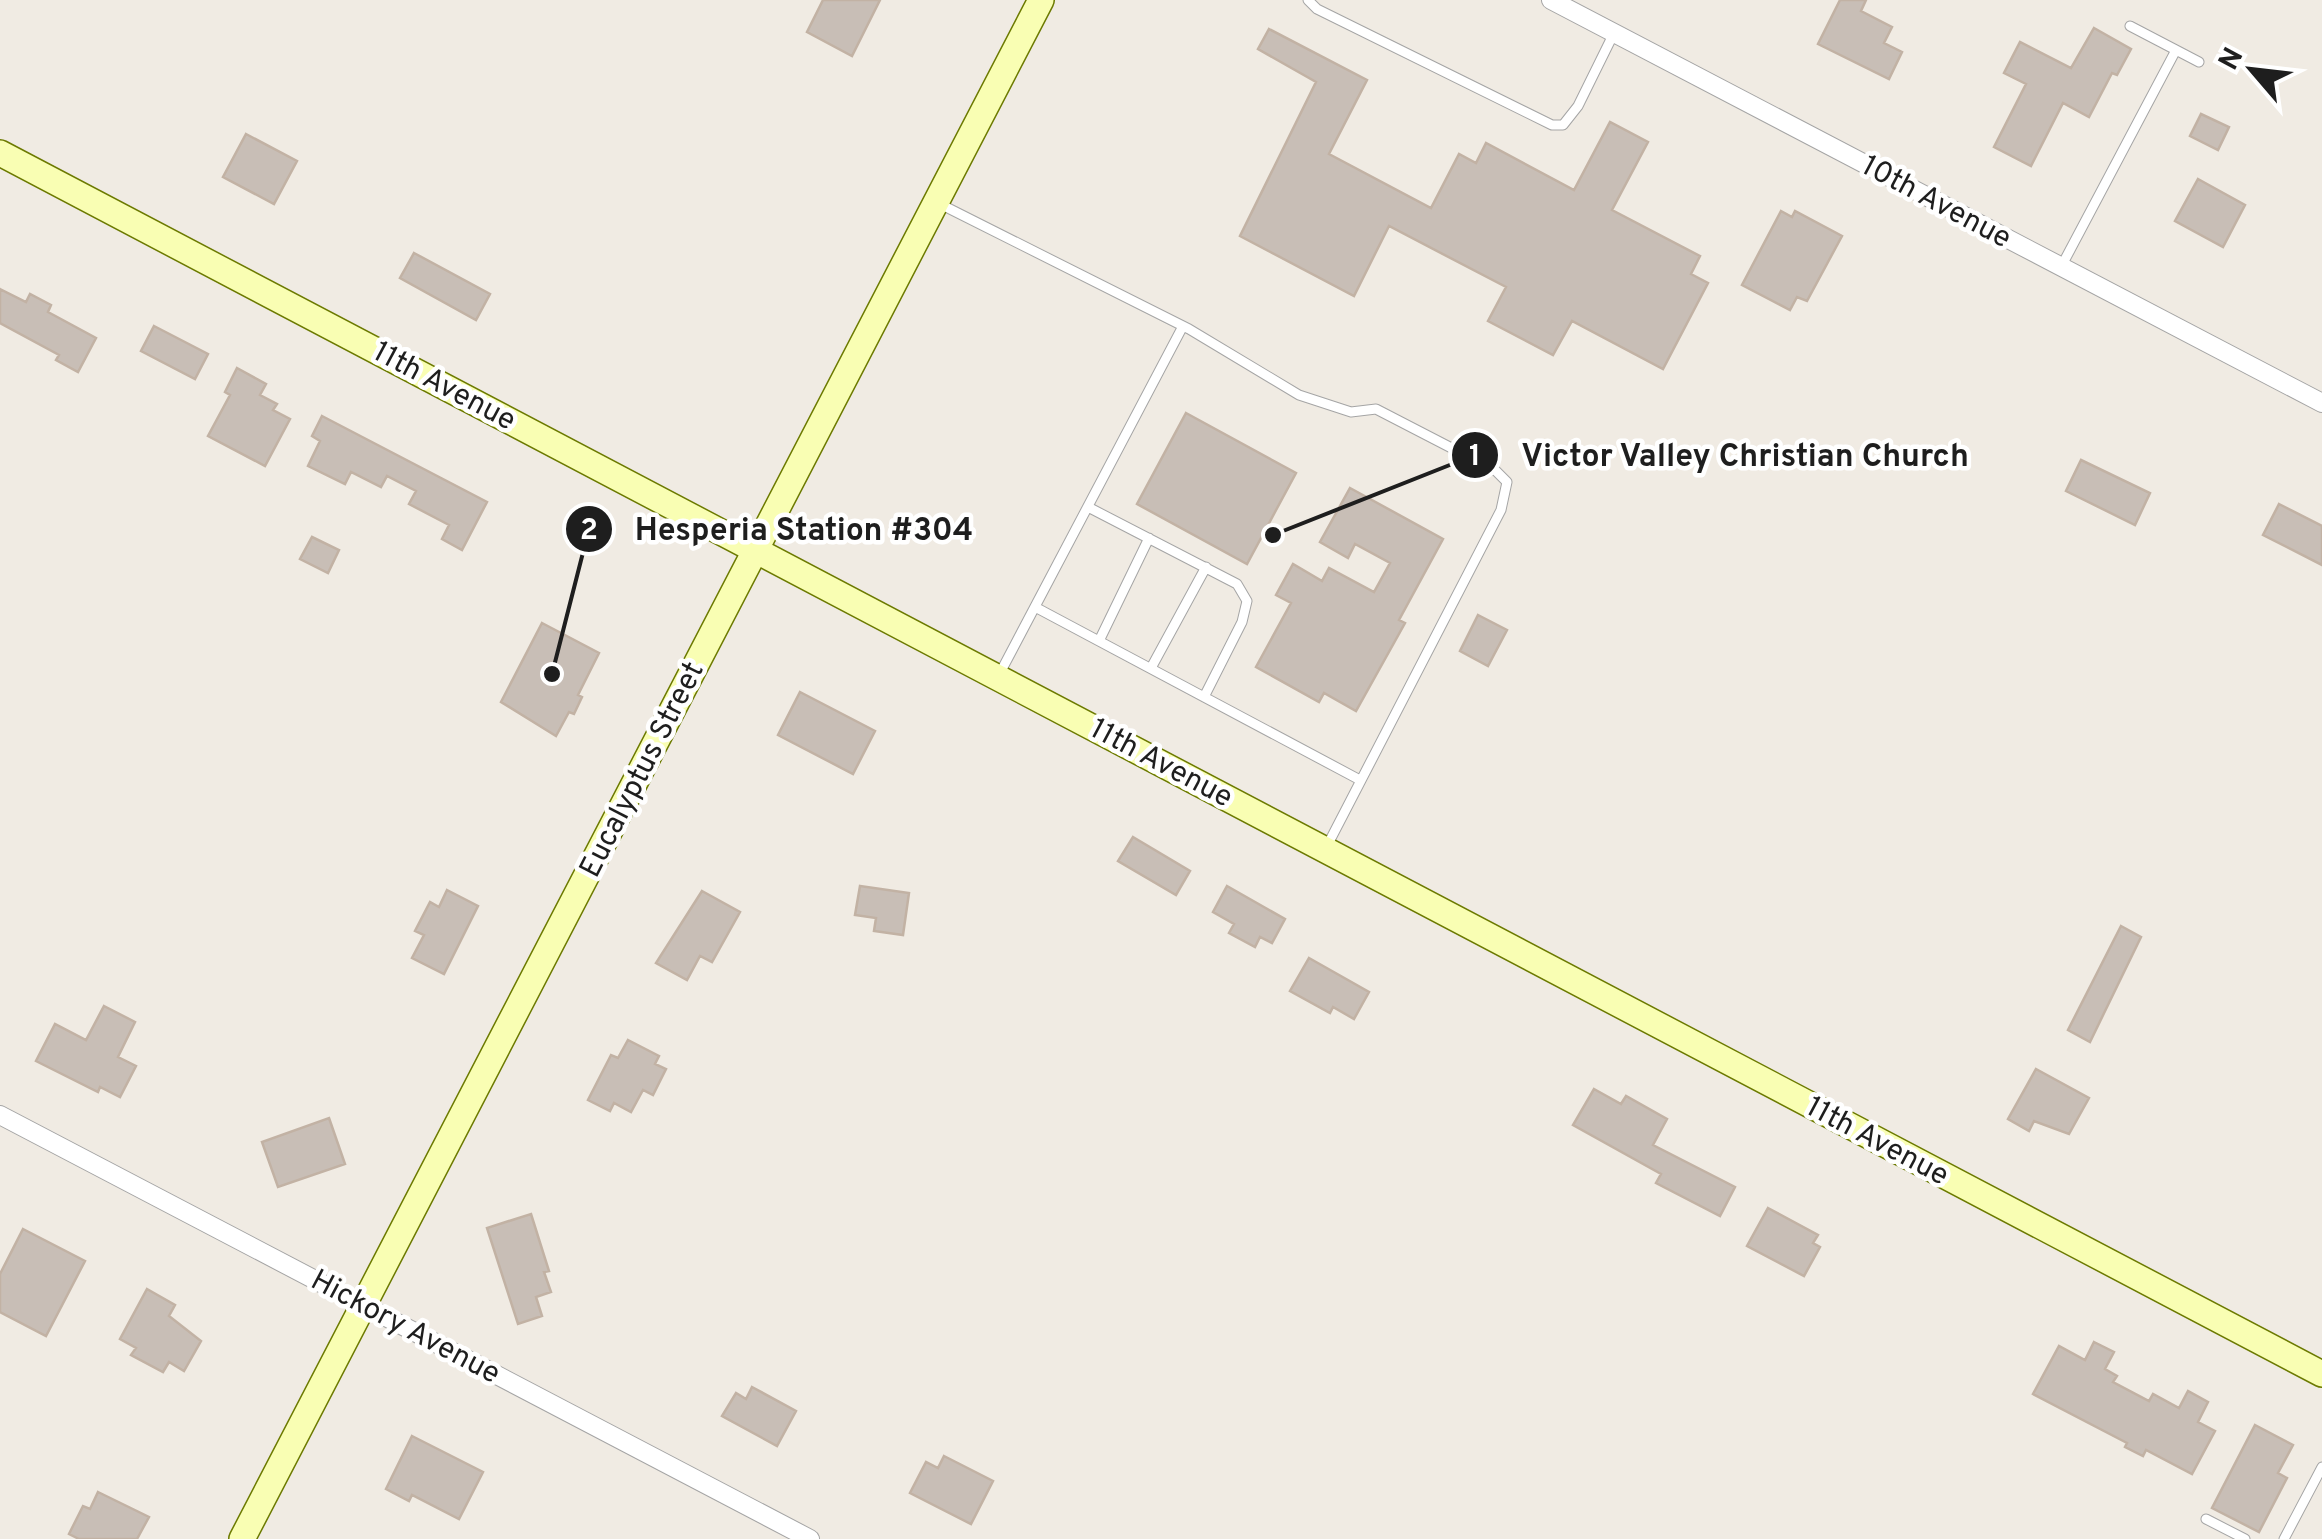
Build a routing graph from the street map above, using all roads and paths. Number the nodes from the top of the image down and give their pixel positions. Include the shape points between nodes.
1 (1041, 0) edge
2 (1308, 0) edge
3 (1551, 0) edge
4 (2130, 26) dead end
5 (1614, 33) junction
6 (2176, 50) junction
7 (2199, 62) dead end
8 (0, 154) edge
9 (936, 202) junction
10 (2061, 266) junction
11 (1183, 326) junction
12 (2322, 403) edge
13 (1088, 507) junction
14 (1149, 538) junction
15 (756, 548) junction
16 (1206, 567) junction
17 (1035, 607) junction
18 (1099, 641) junction
19 (1151, 668) junction
20 (999, 676) junction
21 (1204, 696) junction
22 (1360, 780) junction
23 (1326, 848) junction
24 (0, 1115) edge
25 (364, 1303) junction
26 (2322, 1374) edge
27 (2322, 1466) edge
28 (2206, 1519) dead end
29 (242, 1539) edge
30 (810, 1539) edge
31 (2245, 1539) edge
32 (2284, 1539) edge

1 - 9 main road, Eucalyptus Street
2 - 5 lane via 1552,125 1563,125 1578,106
3 - 5 street, 10th Avenue
4 - 6 lane
5 - 10 street, 10th Avenue
6 - 7 lane
6 - 10 lane
8 - 15 main road, 11th Avenue
9 - 11 lane
9 - 15 main road, Eucalyptus Street
10 - 12 street, 10th Avenue
11 - 13 lane
11 - 22 lane via 1300,395 1352,412 1376,409 1508,482 1502,510
13 - 14 lane
13 - 17 lane
14 - 16 lane
14 - 18 lane
15 - 20 main road, 11th Avenue
15 - 25 main road, Eucalyptus Street
16 - 19 lane
16 - 21 lane via 1237,584 1247,601
17 - 18 lane
17 - 20 lane
18 - 19 lane
19 - 21 lane
20 - 23 main road, 11th Avenue
21 - 22 lane
22 - 23 lane
23 - 26 main road, 11th Avenue
24 - 25 street, Hickory Avenue
25 - 29 main road, Eucalyptus Street
25 - 30 street, Hickory Avenue
27 - 32 lane
28 - 31 lane

